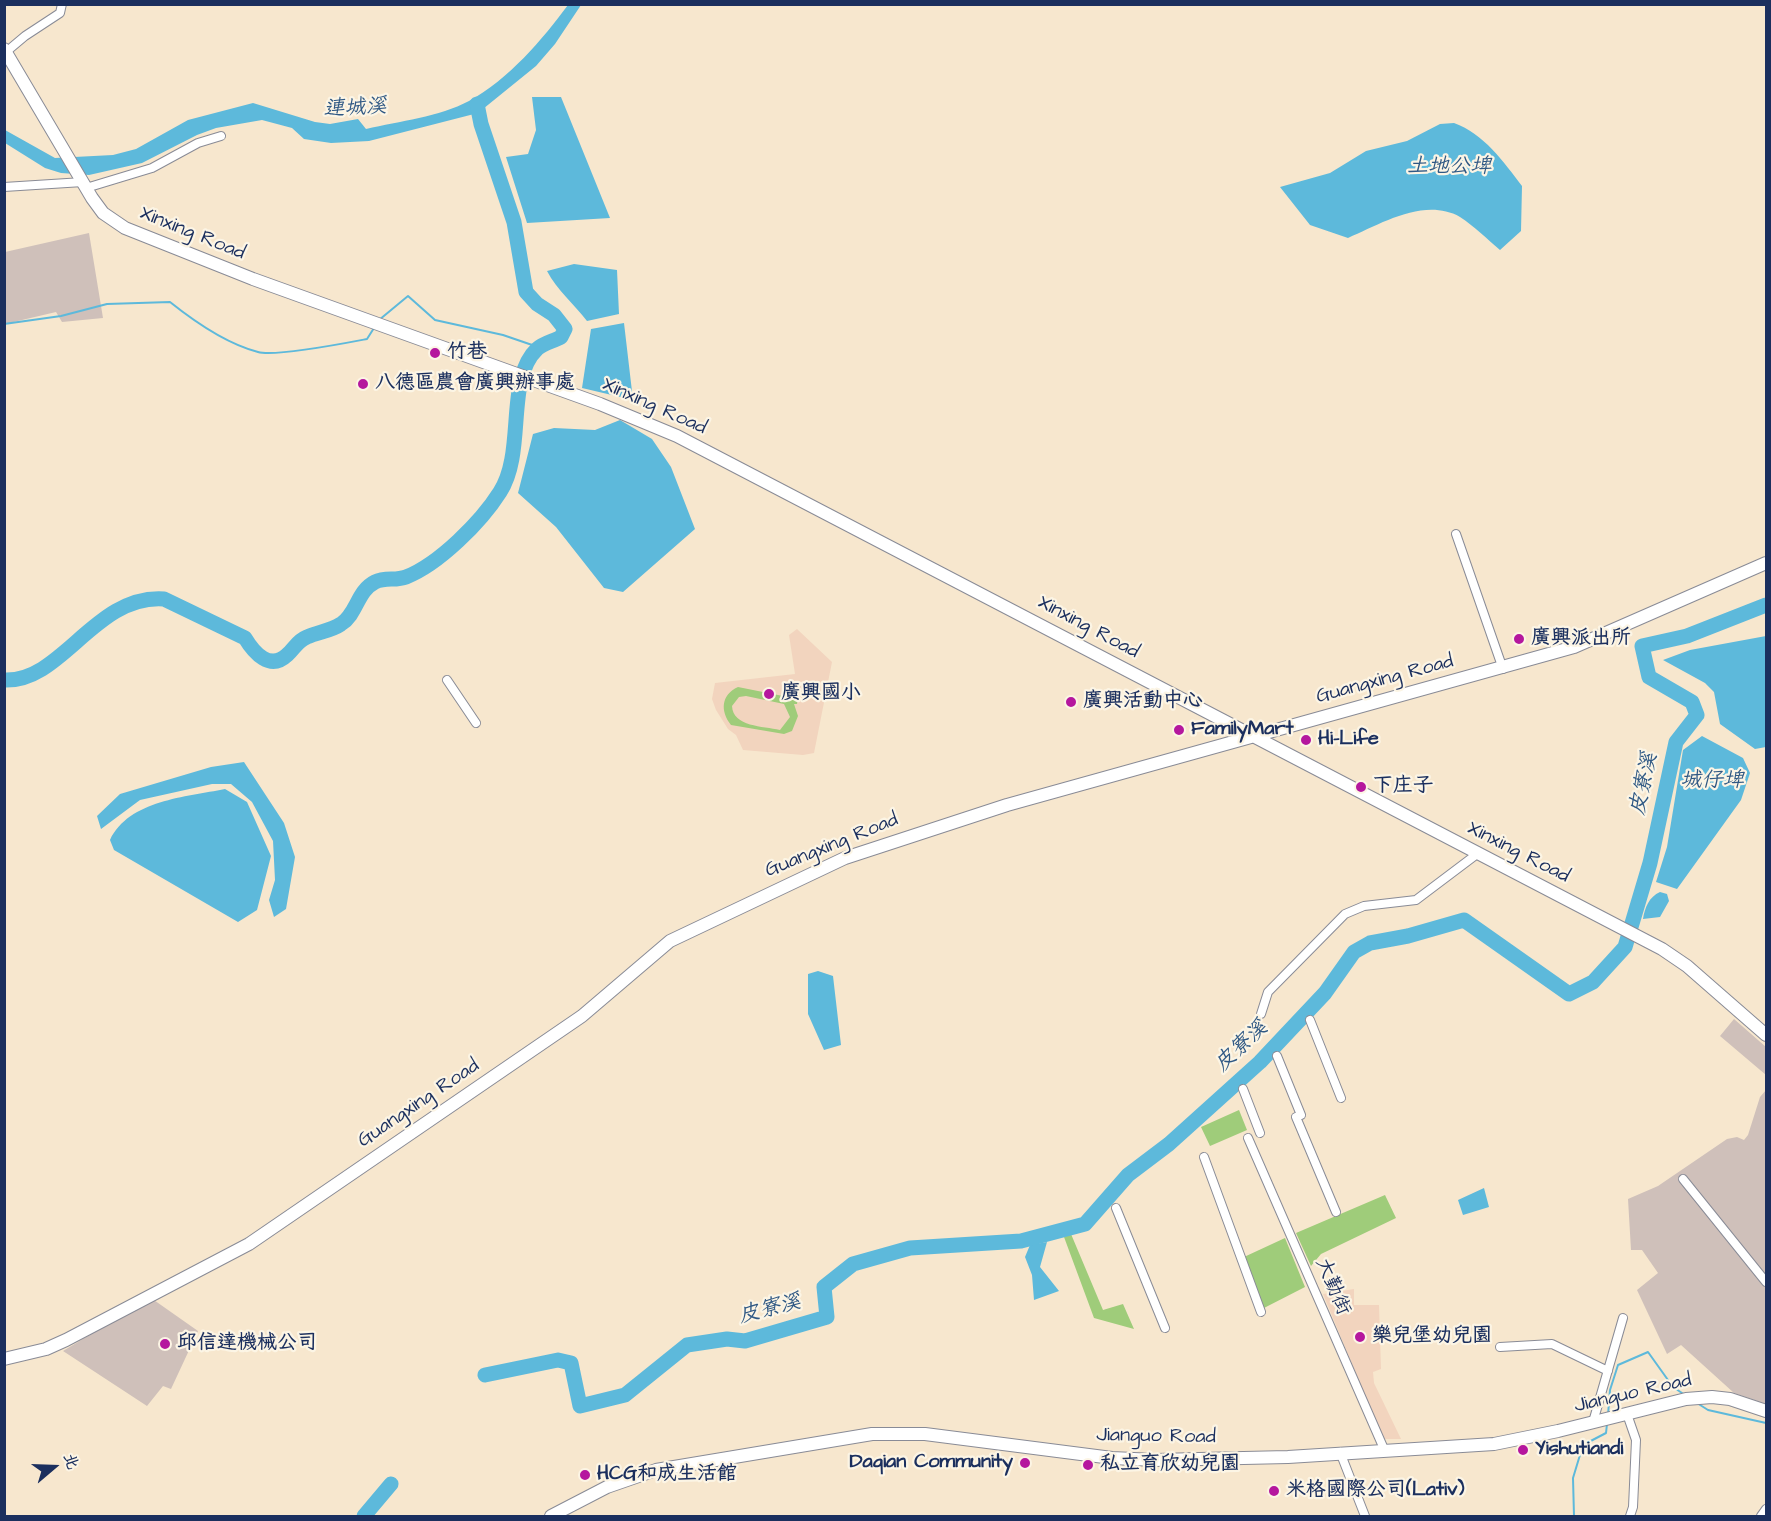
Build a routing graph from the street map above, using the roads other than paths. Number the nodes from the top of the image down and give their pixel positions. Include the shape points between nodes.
1 (62, 4) edge
2 (5, 50) edge
3 (221, 136) dead end
4 (83, 183) junction
5 (4, 188) edge
6 (1456, 534) dead end
7 (1767, 563) edge
8 (1503, 669) junction
9 (447, 680) dead end
10 (476, 723) dead end
11 (1253, 736) junction
12 (1477, 854) junction
13 (1262, 1014) dead end
14 (1310, 1020) dead end
15 (1767, 1035) edge
16 (1277, 1056) dead end
17 (1243, 1089) dead end
18 (1341, 1098) dead end
19 (1260, 1133) dead end
20 (1248, 1138) dead end
21 (1204, 1157) dead end
22 (1683, 1179) dead end
23 (1116, 1208) dead end
24 (1336, 1212) dead end
25 (1767, 1282) edge
26 (1261, 1311) dead end
27 (1623, 1318) dead end
28 (1164, 1328) dead end
29 (1500, 1347) dead end
30 (4, 1359) edge
31 (1608, 1371) junction
32 (1767, 1412) edge
33 (1627, 1414) junction
34 (1603, 1420) junction
35 (1384, 1449) junction
36 (1340, 1452) junction
37 (1767, 1509) edge
38 (550, 1516) edge
39 (1365, 1516) edge
40 (1630, 1516) edge
41 (1761, 1516) edge

1 - 2 street via 60,13
2 - 4 street, Xinxing Road
3 - 4 street via 190,147 152,168
4 - 5 street
4 - 11 street, Xinxing Road via 103,213 125,228 677,436
6 - 8 street
7 - 8 street, Guangxing Road via 1574,647
8 - 11 street, Guangxing Road
9 - 10 street
11 - 12 street, Xinxing Road
11 - 30 street, Guangxing Road via 896,839 845,858 680,936 654,952 582,1016 249,1245 66,1340
12 - 13 street via 1416,900 1364,906 1345,914 1268,992
12 - 15 street, Xinxing Road via 1687,966
14 - 18 street
16 - 24 street
17 - 19 street
20 - 35 street, 大勤街
21 - 26 street
22 - 25 street
23 - 28 street
27 - 31 street
29 - 31 street via 1552,1344
31 - 34 street
32 - 33 street, Jianguo Road via 1730,1399 1691,1399
33 - 34 street, Jianguo Road
33 - 40 street via 1636,1440
34 - 35 street, Jianguo Road via 1494,1444
35 - 36 street, Jianguo Road
36 - 38 street, Jianguo Road via 1155,1460 1101,1457 925,1434 872,1434 656,1470 607,1487
36 - 39 street
37 - 41 street

